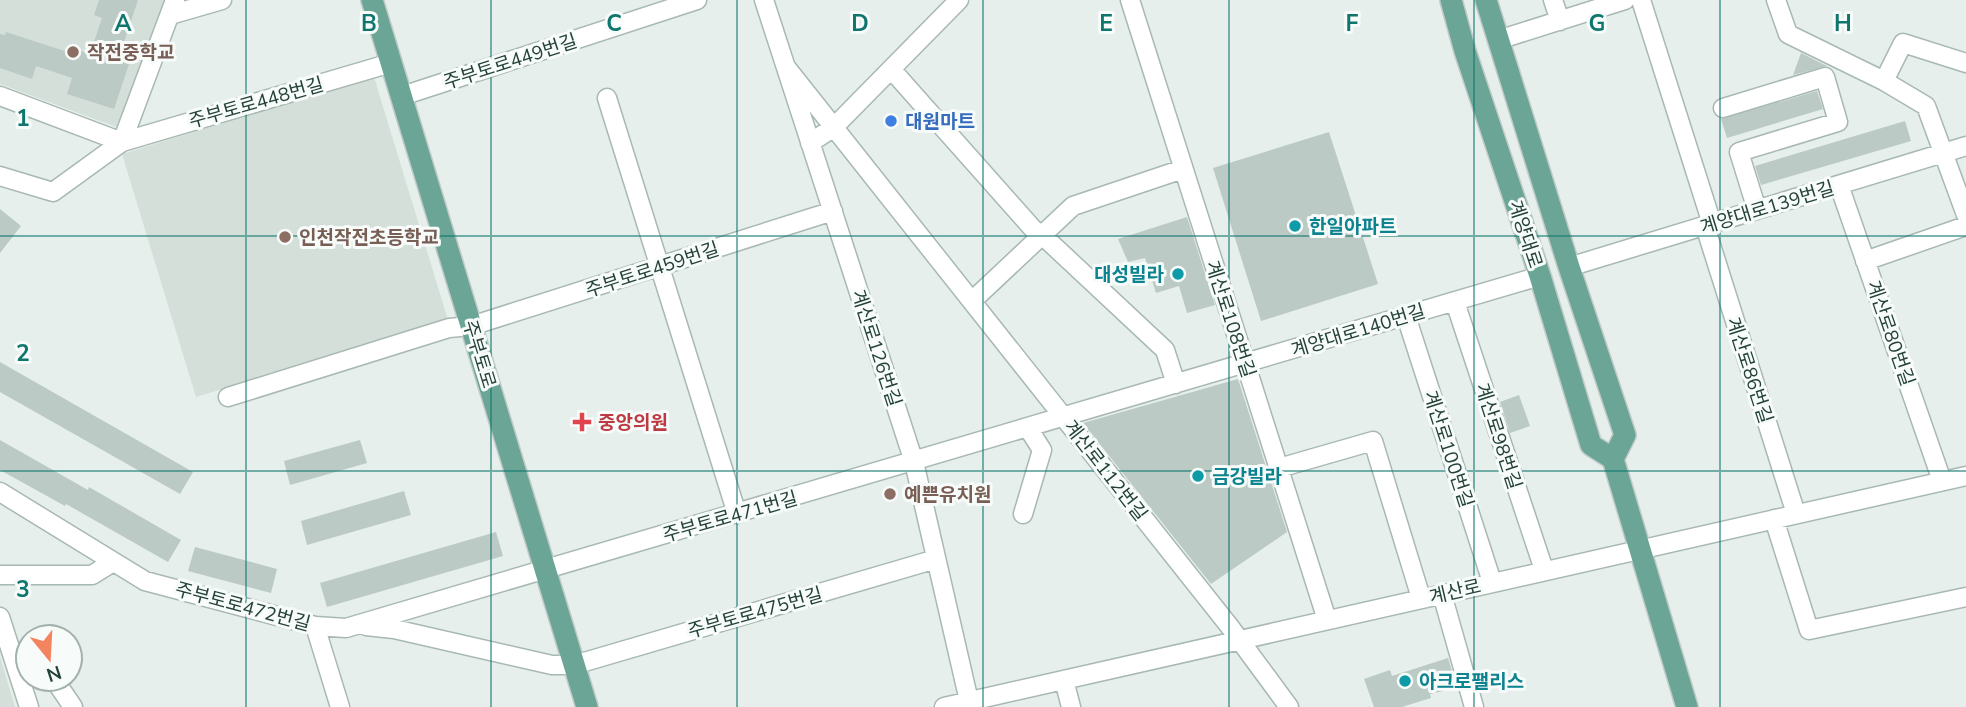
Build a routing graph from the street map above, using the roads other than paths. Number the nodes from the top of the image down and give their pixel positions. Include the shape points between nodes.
1 (222, 0) edge
2 (372, 0) edge
3 (697, 0) edge
4 (764, 0) edge
5 (959, 0) edge
6 (1130, 0) edge
7 (1451, 0) edge
8 (1486, 0) edge
9 (1553, 0) edge
10 (1625, 0) edge
11 (1641, 0) edge
12 (1776, 0) edge
13 (173, 8) edge
14 (1560, 21) junction
15 (1498, 40) junction
16 (391, 63) junction
17 (1966, 63) edge
18 (786, 66) junction
19 (891, 69) junction
20 (1884, 82) junction
21 (0, 96) edge
22 (402, 96) junction
23 (607, 98) dead end
24 (1723, 108) dead end
25 (834, 127) junction
26 (122, 142) junction
27 (810, 142) junction
28 (1966, 146) edge
29 (1944, 153) junction
30 (1184, 169) junction
31 (0, 176) edge
32 (1839, 185) junction
33 (833, 211) junction
34 (1756, 211) junction
35 (1966, 215) edge
36 (1708, 225) junction
37 (1966, 226) edge
38 (1042, 235) junction
39 (1865, 261) junction
40 (660, 266) junction
41 (1569, 267) junction
42 (1540, 276) junction
43 (972, 301) junction
44 (1455, 302) junction
45 (1406, 316) junction
46 (471, 326) junction
47 (1245, 364) junction
48 (1176, 384) junction
49 (228, 397) dead end
50 (1064, 418) junction
51 (1028, 428) junction
52 (1613, 459) junction
53 (914, 462) junction
54 (1279, 468) junction
55 (1966, 476) edge
56 (1942, 481) junction
57 (0, 492) edge
58 (737, 514) junction
59 (1023, 514) dead end
60 (1796, 514) junction
61 (1774, 519) junction
62 (1639, 549) junction
63 (936, 559) junction
64 (113, 562) junction
65 (1544, 570) junction
66 (546, 571) junction
67 (0, 575) edge
68 (1492, 582) junction
69 (1442, 594) junction
70 (1966, 597) edge
71 (1421, 598) junction
72 (0, 617) edge
73 (1327, 620) junction
74 (356, 625) junction
75 (315, 626) junction
76 (1240, 640) junction
77 (8, 643) junction
78 (14, 645) edge
79 (574, 665) junction
80 (1064, 680) junction
81 (969, 701) junction
82 (29, 707) edge
83 (340, 707) edge
84 (587, 707) edge
85 (944, 707) edge
86 (1071, 707) edge
87 (1289, 707) edge
88 (1474, 707) edge
89 (1687, 707) edge

1 - 13 street
2 - 16 main road, 주부토로
3 - 22 street, 주부토로449번길
4 - 18 street, 계산로126번길
5 - 19 street
6 - 30 street, 계산로108번길
7 - 42 main road, 계양대로
8 - 15 main road, 계양대로
9 - 14 street
10 - 14 street
11 - 36 street, 계산로86번길
12 - 20 street via 1788,34
13 - 26 street
14 - 15 street
15 - 41 main road, 계양대로
16 - 22 main road, 주부토로
16 - 26 street, 주부토로448번길
17 - 20 street via 1903,43
18 - 25 street, 계산로112번길
18 - 27 street, 계산로126번길
19 - 25 street
19 - 38 street
20 - 29 street via 1926,106
21 - 26 street
22 - 46 main road, 주부토로
23 - 40 street
24 - 34 street via 1825,77 1838,122 1739,152
25 - 27 street
25 - 43 street, 계산로112번길
26 - 31 street, 주부토로448번길 via 53,192
27 - 33 street, 계산로126번길
28 - 29 street, 계양대로139번길
29 - 32 street, 계양대로139번길
29 - 35 street
30 - 38 street via 1073,206
30 - 47 street, 계산로108번길
32 - 34 street, 계양대로139번길
32 - 39 street, 계산로80번길
33 - 40 street, 주부토로459번길
33 - 53 street, 계산로126번길
34 - 36 street, 계양대로139번길
36 - 41 street, 계양대로139번길
36 - 60 street, 계산로86번길
37 - 39 street
38 - 43 street
38 - 48 street via 1165,350
39 - 56 street, 계산로80번길
40 - 46 street, 주부토로459번길
40 - 58 street
41 - 52 main road, 계양대로 via 1625,435
42 - 44 street, 계양대로140번길
42 - 52 main road, 계양대로 via 1591,445
43 - 50 street, 계산로112번길
44 - 45 street, 계양대로140번길
44 - 65 street, 계산로98번길
45 - 47 street, 계양대로140번길
45 - 68 street, 계산로100번길
46 - 49 street, 주부토로459번길 via 449,328
46 - 66 main road, 주부토로
47 - 48 street, 계양대로140번길
47 - 54 street, 계산로108번길
48 - 50 street, 계양대로140번길
50 - 51 street, 계양대로140번길
50 - 76 street, 계산로112번길
51 - 53 street, 계양대로140번길
51 - 59 street via 1042,450
52 - 62 main road
53 - 58 street, 주부토로471번길
53 - 63 street, 계산로126번길
54 - 71 street via 1373,441
54 - 73 street, 계산로108번길
55 - 56 street, 계산로
56 - 60 street, 계산로
57 - 64 street, 주부토로472번길
58 - 66 street, 주부토로471번길
60 - 61 street, 계산로
61 - 62 street, 계산로
61 - 70 street via 1809,630
62 - 65 street, 계산로
62 - 89 main road
63 - 79 street, 주부토로475번길
63 - 81 street, 계산로126번길
64 - 67 street via 92,575
64 - 75 street, 주부토로472번길 via 145,580
65 - 68 street, 계산로
66 - 74 street, 주부토로472번길
66 - 79 main road, 주부토로
68 - 69 street, 계산로
69 - 71 street, 계산로
69 - 88 street
71 - 73 street, 계산로
72 - 77 street
73 - 76 street, 계산로
74 - 75 street, 주부토로472번길
74 - 79 street via 394,629 551,665
75 - 83 street
76 - 80 street, 계산로
76 - 87 street, 계산로112번길
77 - 78 street
77 - 82 street
79 - 84 main road, 주부토로
80 - 81 street, 계산로
80 - 86 street
81 - 85 street, 계산로

